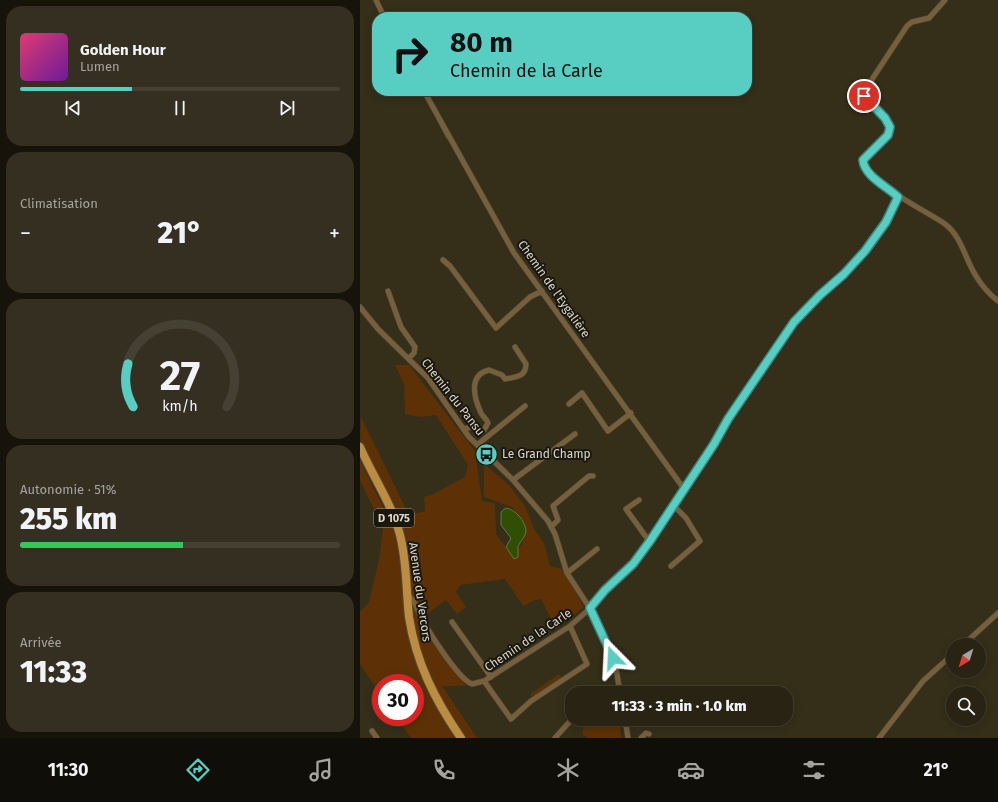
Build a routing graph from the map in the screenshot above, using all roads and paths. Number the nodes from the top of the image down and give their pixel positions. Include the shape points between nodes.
1 (376, 0) edge
2 (946, 0) edge
3 (382, 12) edge
4 (427, 96) edge
5 (898, 197) junction
6 (443, 260) dead end
7 (388, 291) dead end
8 (542, 291) junction
9 (998, 301) edge
10 (360, 307) edge
11 (515, 347) dead end
12 (409, 358) junction
13 (569, 404) dead end
14 (525, 406) dead end
15 (631, 413) junction
16 (464, 429) junction
17 (575, 434) dead end
18 (477, 445) junction
19 (360, 447) edge
20 (593, 476) dead end
21 (513, 480) junction
22 (684, 489) junction
23 (640, 500) dead end
24 (673, 505) junction
25 (552, 527) junction
26 (650, 541) junction
27 (597, 549) dead end
28 (671, 566) dead end
29 (567, 573) junction
30 (408, 595) junction
31 (590, 608) junction
32 (998, 613) edge
33 (452, 622) dead end
34 (570, 626) junction
35 (971, 638) edge
36 (946, 660) edge
37 (491, 677) junction
38 (484, 681) junction
39 (619, 686) edge
40 (566, 726) edge
41 (626, 726) edge
42 (372, 731) dead end
43 (649, 734) dead end
44 (377, 738) edge
45 (461, 738) edge
46 (555, 738) edge
47 (628, 738) edge
48 (640, 738) edge
49 (879, 738) edge

1 - 3 street
2 - 5 street via 929,18 912,22 907,26 864,93 890,127 888,135 863,160 863,166
4 - 8 street, Chemin de l'Eygalière via 514,253
5 - 9 street via 954,232 975,275
5 - 22 street, Chemin de la Carle via 886,222 865,251 802,312 787,332
6 - 8 street via 496,328 530,297
7 - 12 street via 401,327 415,347
8 - 15 street, Chemin de l'Eygalière
10 - 12 street, Chemin du Pansu via 378,329
11 - 16 street via 526,364 525,372 519,377 505,379 502,375 489,370 478,376 474,384 474,393 488,424 481,432 471,427
12 - 16 street, Chemin du Pansu via 428,378
13 - 15 street via 582,393 608,431
14 - 18 street
15 - 22 street, Chemin de l'Eygalière
16 - 18 street, Chemin du Pansu
17 - 21 street
18 - 21 street, Chemin du Pansu
19 - 30 main road, Avenue du Vercors / D 1075 via 396,521 403,550
20 - 25 street via 589,476 553,506 558,520
21 - 25 street, Chemin du Pansu
22 - 24 street, Chemin de la Carle
23 - 26 street via 626,509
24 - 26 street, Chemin de la Carle
24 - 28 street via 686,518 700,541
25 - 29 street, Chemin du Pansu
26 - 31 street, Chemin de la Carle via 633,564
27 - 29 street
29 - 31 street, Chemin du Pansu
30 - 38 street, Chemin de la Carle via 413,598 426,625 461,676 472,684
30 - 45 main road, Avenue du Vercors / D 1075 via 411,624 420,663 440,707
31 - 34 street, Chemin de la Carle
31 - 39 street, Chemin du Pansu via 609,647
32 - 35 street
33 - 37 street
34 - 37 street, Chemin de la Carle
34 - 38 street via 587,664 531,701 511,719
36 - 49 street via 923,680
37 - 38 street, Chemin de la Carle
40 - 46 street
41 - 47 street
42 - 44 street
43 - 48 street via 646,733

